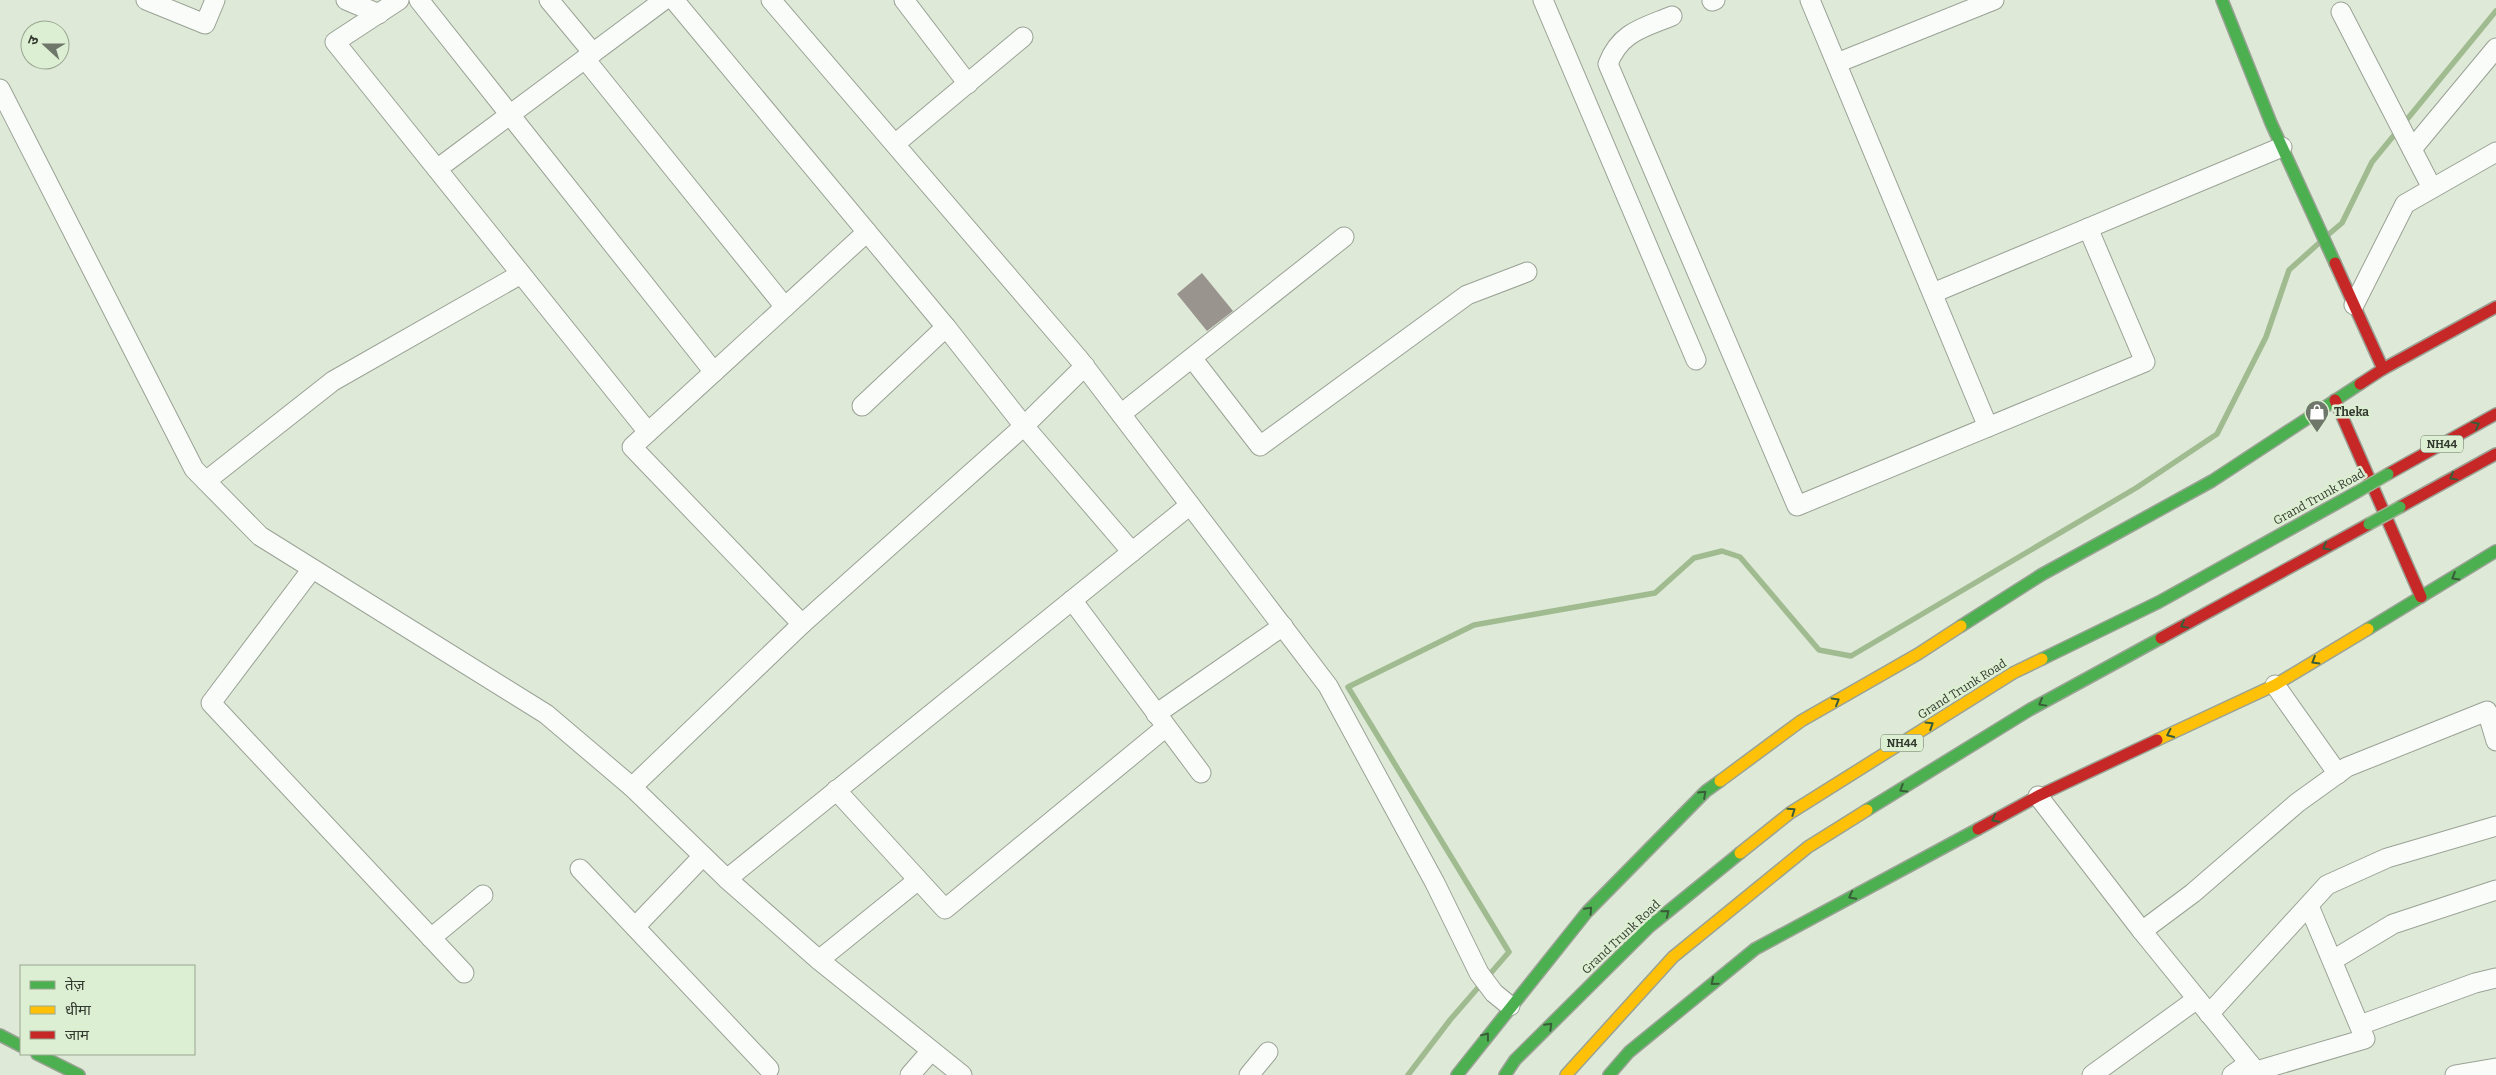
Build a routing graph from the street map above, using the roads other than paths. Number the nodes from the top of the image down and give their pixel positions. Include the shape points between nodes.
1 (146, 0) edge
2 (215, 0) edge
3 (346, 0) edge
4 (399, 0) edge
5 (419, 0) edge
6 (549, 0) edge
7 (674, 0) edge
8 (772, 0) edge
9 (904, 0) edge
10 (1543, 0) edge
11 (1810, 0) edge
12 (1994, 0) edge
13 (2222, 0) edge
14 (655, 3) edge
15 (2341, 12) dead end
16 (379, 14) junction
17 (1672, 16) dead end
18 (1023, 38) dead end
19 (2496, 48) edge
20 (589, 56) junction
21 (1836, 63) junction
22 (968, 84) junction
23 (0, 89) edge
24 (510, 114) junction
25 (2409, 143) junction
26 (895, 144) junction
27 (2282, 147) junction
28 (2496, 152) edge
29 (437, 169) junction
30 (2432, 188) junction
31 (2088, 228) junction
32 (867, 232) junction
33 (1344, 237) dead end
34 (1527, 272) dead end
35 (521, 274) junction
36 (1933, 293) junction
37 (2354, 305) junction
38 (785, 307) junction
39 (2496, 307) edge
40 (946, 327) junction
41 (1192, 358) junction
42 (1696, 360) dead end
43 (1085, 366) junction
44 (2383, 368) junction
45 (714, 372) junction
46 (2335, 400) junction
47 (862, 406) dead end
48 (1121, 414) junction
49 (2496, 414) edge
50 (1024, 426) junction
51 (1988, 427) junction
52 (648, 432) junction
53 (2496, 454) edge
54 (206, 481) junction
55 (1190, 505) junction
56 (2496, 551) edge
57 (1132, 552) junction
58 (312, 569) junction
59 (2421, 597) junction
60 (1072, 600) junction
61 (802, 624) junction
62 (1282, 626) junction
63 (2276, 685) junction
64 (1161, 721) junction
65 (2496, 741) edge
66 (1201, 774) dead end
67 (2338, 774) junction
68 (632, 787) junction
69 (836, 790) junction
70 (2038, 796) junction
71 (2496, 826) edge
72 (703, 856) junction
73 (580, 869) dead end
74 (727, 879) junction
75 (918, 880) junction
76 (2496, 890) edge
77 (483, 895) dead end
78 (2309, 906) junction
79 (635, 927) junction
80 (2142, 931) junction
81 (431, 938) junction
82 (819, 960) junction
83 (2333, 960) junction
84 (464, 973) dead end
85 (2496, 978) edge
86 (2197, 999) junction
87 (1510, 1006) junction
88 (2209, 1014) junction
89 (2360, 1025) junction
90 (0, 1035) edge
91 (20, 1045) edge
92 (932, 1051) junction
93 (1268, 1052) dead end
94 (39, 1055) edge
95 (2496, 1068) edge
96 (769, 1069) dead end
97 (2255, 1070) edge
98 (79, 1075) edge
99 (910, 1075) edge
100 (962, 1075) edge
101 (1249, 1075) edge
102 (1457, 1075) edge
103 (1504, 1075) edge
104 (1566, 1075) edge
105 (1609, 1075) edge
106 (2092, 1075) edge
107 (2232, 1075) edge
108 (2455, 1075) edge

1 - 2 street via 205,24
3 - 16 street
4 - 16 street
5 - 24 street
6 - 20 street
7 - 32 street
8 - 26 street
9 - 22 street
10 - 42 street
11 - 21 street
12 - 21 street
13 - 27 main road
14 - 20 street
15 - 25 street
16 - 29 street via 335,42
17 - 51 street via 1628,34 1613,50 1608,64 1797,506
18 - 22 street
19 - 25 street
20 - 24 street
20 - 38 street
21 - 36 street
22 - 26 street
23 - 54 street via 194,469
24 - 29 street
24 - 45 street
25 - 30 street
26 - 43 street
27 - 31 street
27 - 37 main road
28 - 30 street
29 - 35 street
30 - 37 street via 2404,204
31 - 36 street
31 - 51 street via 2145,362
32 - 38 street
32 - 40 street
33 - 41 street
34 - 41 street via 1467,295 1260,446
35 - 52 street
35 - 54 street via 333,381
36 - 51 street
37 - 44 main road
38 - 45 street
39 - 44 main road
40 - 47 street
40 - 50 street
41 - 48 street
43 - 48 street
43 - 50 street
44 - 46 main road
45 - 52 street
46 - 59 main road via 2364,460 2394,541
87 -> 46 main road via 1587,912 1706,791 1800,721 1918,654 2042,575 2212,481
48 - 55 street
103 -> 49 main road, Grand Trunk Road / NH44, bridge via 1515,1060 1649,927 1790,813 2013,673 2159,602
50 - 57 street
50 - 61 street
52 - 61 street via 632,447
53 -> 104 main road, NH44, bridge via 2031,710 1808,847 1673,957
54 - 58 street via 260,536
55 - 57 street
55 - 62 street
56 -> 59 main road
57 - 60 street
58 - 68 street via 546,714
58 - 81 street via 211,703
59 -> 63 main road
60 - 64 street
60 - 69 street
61 - 68 street
62 - 64 street
62 - 87 street via 1328,686 1435,883 1479,973
63 - 67 street
63 -> 70 main road
64 - 66 street
64 - 75 street via 945,910
65 - 67 street via 2487,711 2347,767
67 - 80 street via 2297,803 2193,893
68 - 72 street
69 - 74 street
69 - 75 street
70 - 80 street
70 -> 105 main road via 1754,949 1629,1052
71 - 78 street via 2387,858 2327,885
72 - 74 street
72 - 79 street
73 - 79 street
74 - 82 street
75 - 82 street
76 - 83 street via 2393,924
77 - 81 street
78 - 83 street
78 - 88 street
79 - 96 street
80 - 86 street
81 - 84 street
82 - 92 street
83 - 89 street
85 - 89 street
86 - 88 street
86 - 106 street
102 -> 87 main road
88 - 97 street
89 - 97 street via 2365,1039
90 - 91 main road
92 - 99 street
92 - 100 street
93 - 101 street
94 - 98 main road
95 - 108 street
97 - 107 street

